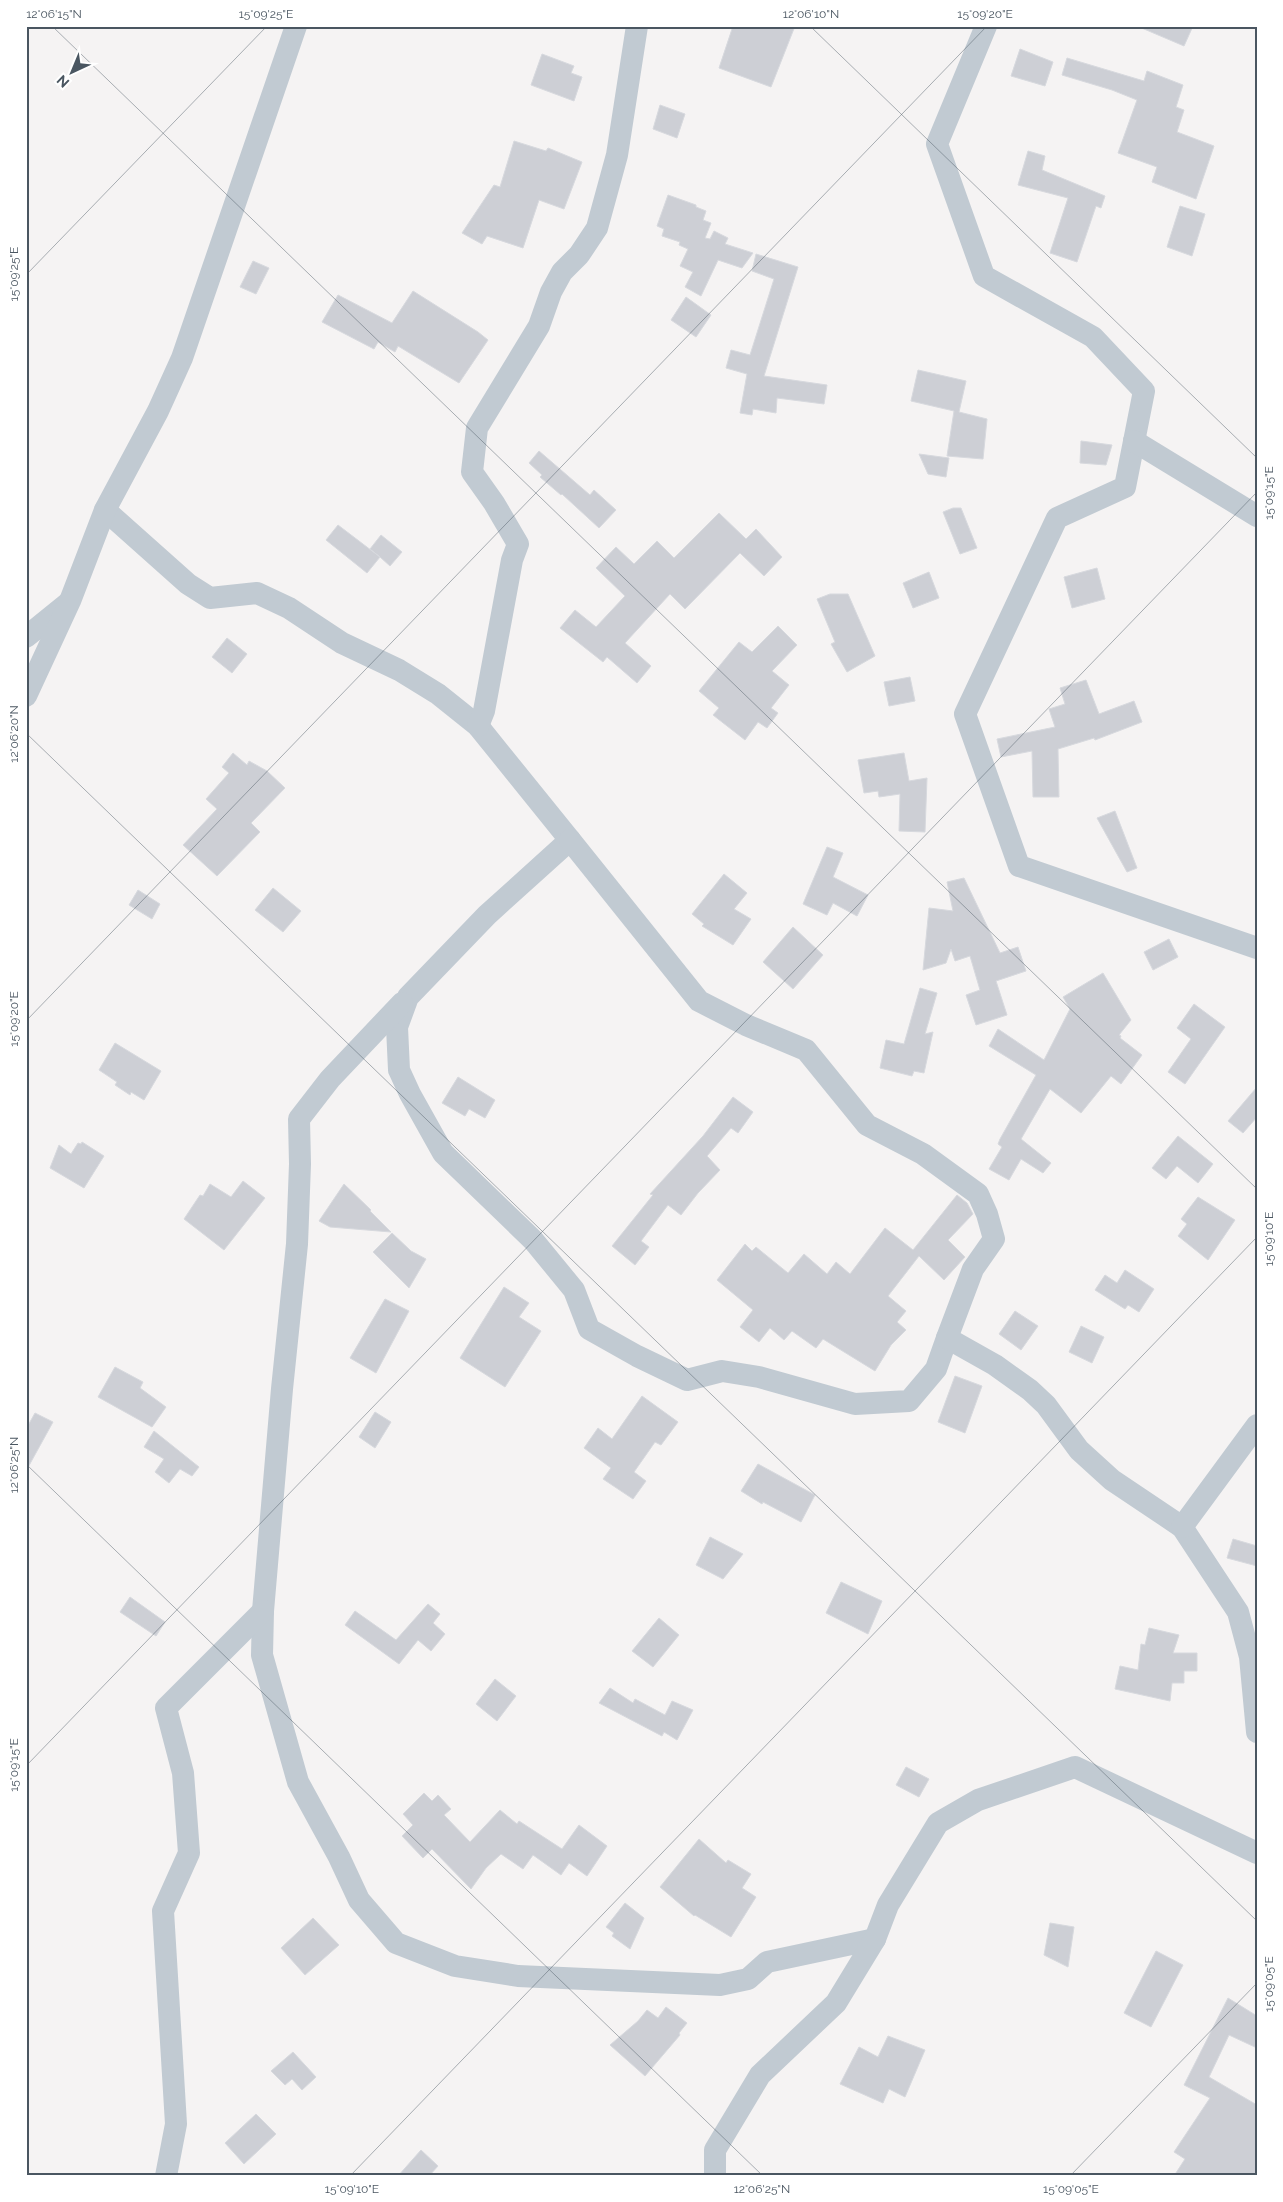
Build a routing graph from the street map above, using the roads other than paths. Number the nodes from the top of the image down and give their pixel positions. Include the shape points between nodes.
1 (296, 26) edge
2 (637, 26) edge
3 (986, 26) edge
4 (1134, 441) junction
5 (106, 510) junction
6 (1257, 516) edge
7 (70, 601) junction
8 (26, 637) edge
9 (26, 696) edge
10 (478, 726) junction
11 (570, 840) junction
12 (1257, 948) edge
13 (408, 997) junction
14 (947, 1338) junction
15 (1257, 1425) edge
16 (1182, 1527) junction
17 (263, 1611) junction
18 (1257, 1732) edge
19 (1257, 1853) edge
20 (875, 1939) junction
21 (166, 2176) edge
22 (715, 2176) edge

1 - 5 street via 182,358
2 - 10 street via 617,155 597,228 579,255 562,272 539,326 477,428 472,472 518,544 512,560 484,711
3 - 4 street via 937,144 984,276 1093,338 1144,392
4 - 6 street
4 - 12 street via 1125,487 1057,518 965,714 1019,866
5 - 7 street
5 - 10 street via 188,584 210,598 257,593 289,608 342,643 399,670 438,694
7 - 8 street
7 - 9 street
10 - 11 street
11 - 13 street via 487,915
11 - 14 street via 699,1001 806,1050 867,1125 923,1154 978,1194 994,1239 973,1269
13 - 14 street via 397,1027 399,1070 410,1094 444,1153 533,1240 574,1290 589,1329 687,1380 722,1371 759,1377 855,1404 909,1401 936,1369
13 - 17 street via 330,1079 299,1119 297,1244
14 - 16 street via 995,1365 1030,1390 1046,1405 1079,1450 1112,1480
15 - 16 street
16 - 18 street via 1238,1612 1250,1657
17 - 20 street via 262,1656 298,1782 339,1857 358,1900 396,1943 455,1966 518,1976 720,1985 748,1979 767,1962
17 - 21 street via 166,1708 183,1773 189,1853 163,1911 176,2124
19 - 20 street via 1075,1767 978,1800 938,1823 888,1905
20 - 22 street via 836,2003 760,2075 715,2150

